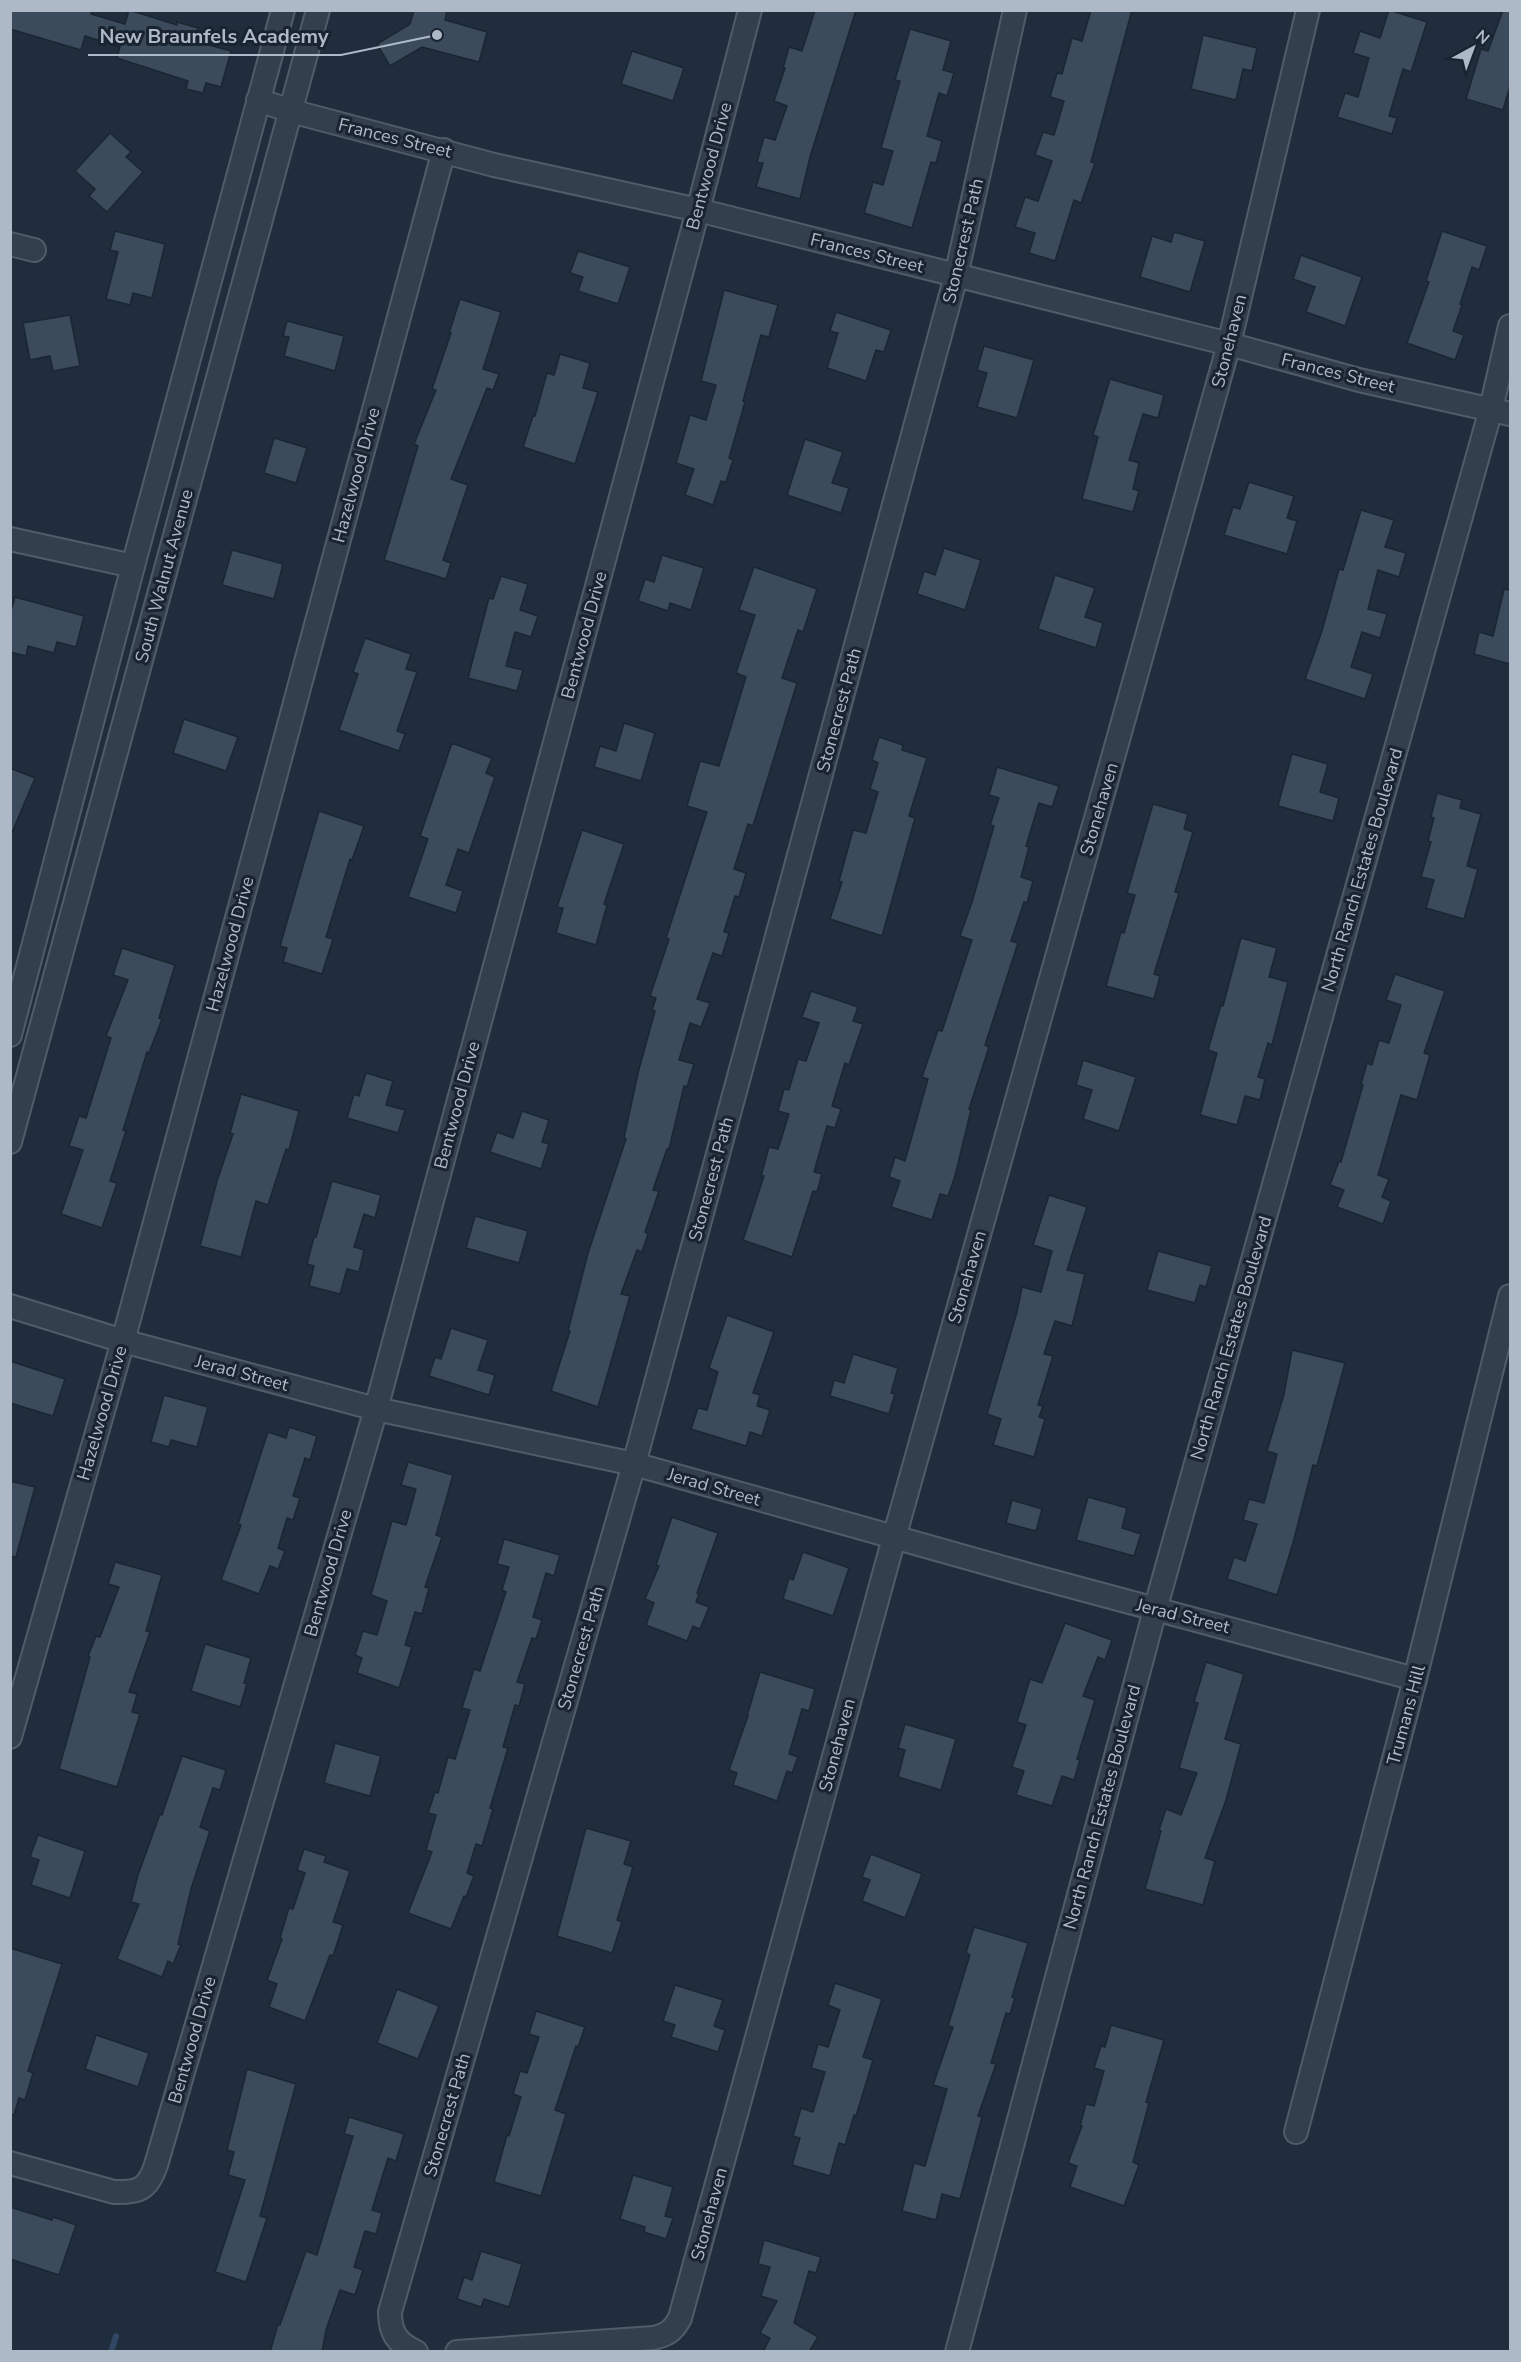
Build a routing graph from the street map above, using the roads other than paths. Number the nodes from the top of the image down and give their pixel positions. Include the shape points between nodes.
1 (283, 10) edge
2 (318, 10) edge
3 (750, 10) edge
4 (1015, 10) edge
5 (1308, 10) edge
6 (258, 100) junction
7 (291, 111) junction
8 (444, 150) junction
9 (698, 210) junction
10 (10, 244) edge
11 (34, 250) dead end
12 (956, 276) junction
13 (1510, 326) edge
14 (1229, 344) junction
15 (1501, 411) edge
16 (10, 539) edge
17 (133, 566) junction
18 (10, 1035) edge
19 (10, 1142) edge
20 (1510, 1296) edge
21 (10, 1306) edge
22 (123, 1341) junction
23 (376, 1408) junction
24 (634, 1464) junction
25 (894, 1538) junction
26 (1155, 1610) junction
27 (1415, 1679) junction
28 (10, 1737) edge
29 (1296, 2132) dead end
30 (10, 2163) edge
31 (406, 2346) edge
32 (457, 2352) edge
33 (957, 2352) edge

1 - 6 street, South Walnut Avenue
2 - 7 street, South Walnut Avenue
3 - 9 street, Bentwood Drive
4 - 12 street, Stonecrest Path
5 - 14 street, Stonehaven
6 - 7 street, Frances Street
6 - 17 street, South Walnut Avenue
7 - 8 street, Frances Street
7 - 19 street, South Walnut Avenue
8 - 9 street, Frances Street via 494,165
8 - 22 street, Hazelwood Drive
9 - 12 street, Frances Street
9 - 23 street, Bentwood Drive
10 - 11 street
12 - 14 street, Frances Street
12 - 24 street, Stonecrest Path
13 - 15 street, North Ranch Estates Boulevard
14 - 15 street, Frances Street via 1359,380
14 - 25 street, Stonehaven
15 - 26 street, North Ranch Estates Boulevard
16 - 17 street
17 - 18 street, South Walnut Avenue
20 - 27 street, Trumans Hill
21 - 22 street, Jerad Street
22 - 23 street, Jerad Street
22 - 28 street, Hazelwood Drive
23 - 24 street, Jerad Street
23 - 30 street, Bentwood Drive via 153,2174 140,2190 114,2192
24 - 25 street, Jerad Street
24 - 31 street, Stonecrest Path via 390,2312 393,2332
25 - 26 street, Jerad Street
25 - 32 street, Stonehaven via 674,2330 653,2338
26 - 27 street, Jerad Street
26 - 33 street, North Ranch Estates Boulevard
27 - 29 street, Trumans Hill

